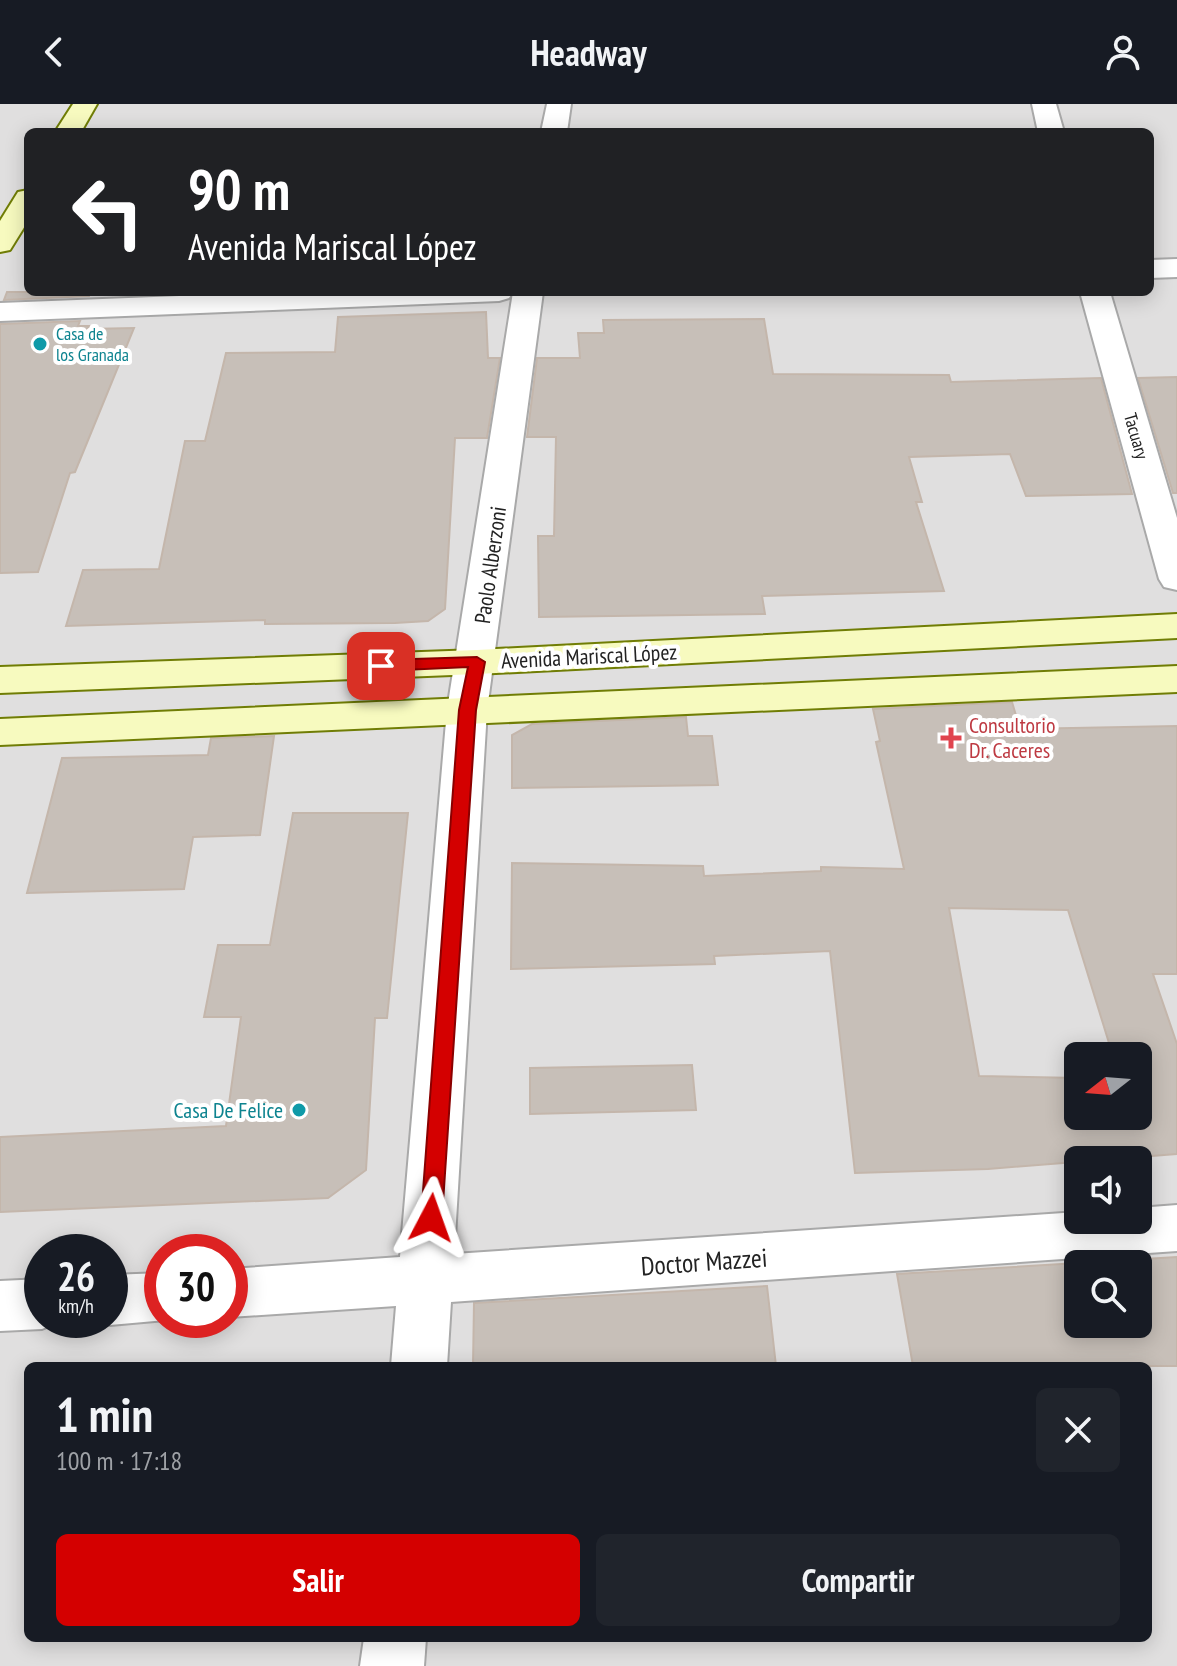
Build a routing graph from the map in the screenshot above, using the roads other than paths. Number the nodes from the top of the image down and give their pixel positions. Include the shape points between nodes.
1 (85, 104) edge
2 (559, 104) edge
3 (1044, 104) edge
4 (70, 128) edge
5 (555, 128) edge
6 (1050, 128) edge
7 (24, 205) edge
8 (0, 244) edge
9 (1177, 268) edge
10 (1154, 269) edge
11 (399, 296) edge
12 (527, 296) edge
13 (1096, 296) edge
14 (0, 312) edge
15 (1177, 579) edge
16 (1177, 626) edge
17 (477, 662) junction
18 (1177, 679) edge
19 (0, 680) edge
20 (467, 710) junction
21 (0, 732) edge
22 (1177, 1228) edge
23 (427, 1282) junction
24 (248, 1292) edge
25 (24, 1305) edge
26 (0, 1306) edge
27 (419, 1362) edge
28 (395, 1642) edge
29 (392, 1666) edge

1 - 4 main road
2 - 5 street
3 - 6 street
7 - 8 main road
9 - 10 street
11 - 14 street
12 - 17 street, Paolo Alberzoni
13 - 15 street, Tacuary
16 - 17 main road, Avenida Mariscal López
17 - 19 main road, Avenida Mariscal López
17 - 20 street, Paolo Alberzoni
18 - 20 main road
20 - 21 main road
20 - 23 street, Paolo Alberzoni
22 - 23 street, Doctor Mazzei
23 - 24 street, Doctor Mazzei
23 - 27 street, Paolo Alberzoni
25 - 26 street
28 - 29 street

